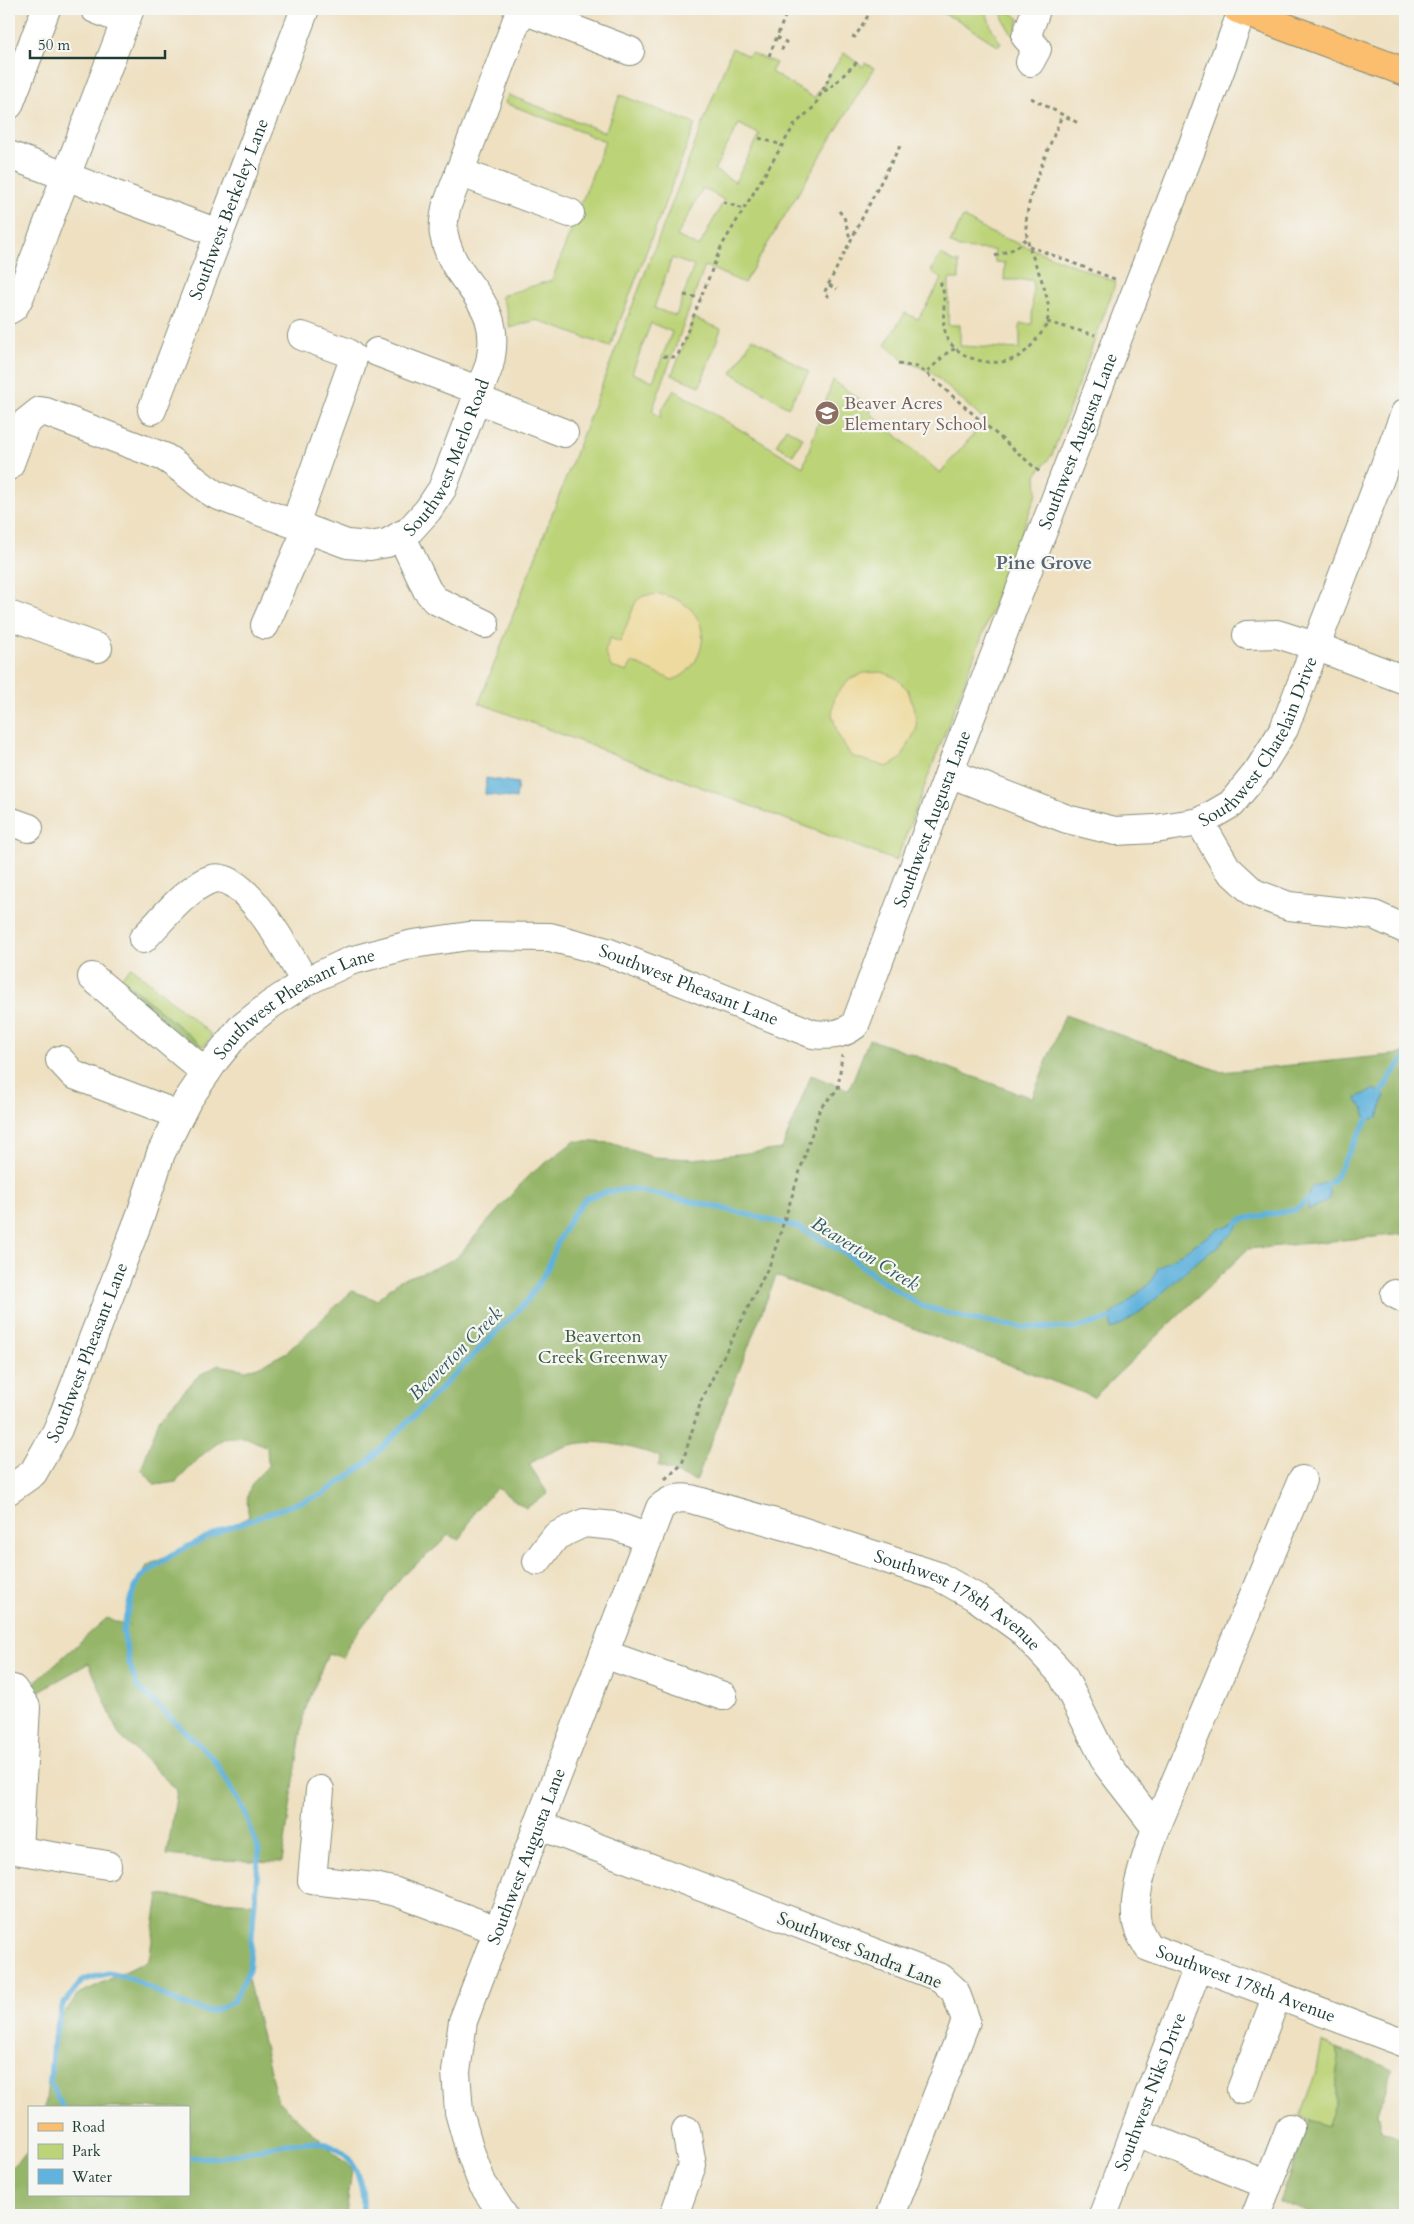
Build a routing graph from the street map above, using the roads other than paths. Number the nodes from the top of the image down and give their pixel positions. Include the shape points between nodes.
1 (46, 9) edge
2 (95, 9) edge
3 (305, 9) edge
4 (521, 9) edge
5 (1240, 10) edge
6 (1035, 13) dead end
7 (127, 15) edge
8 (630, 50) dead end
9 (1030, 62) dead end
10 (1405, 72) edge
11 (9, 105) edge
12 (9, 155) edge
13 (460, 172) junction
14 (65, 177) junction
15 (570, 213) dead end
16 (218, 233) junction
17 (9, 310) edge
18 (302, 336) dead end
19 (377, 352) dead end
20 (478, 395) junction
21 (152, 410) dead end
22 (1405, 413) edge
23 (564, 433) dead end
24 (9, 466) edge
25 (301, 527) junction
26 (401, 535) junction
27 (9, 615) edge
28 (486, 624) dead end
29 (265, 625) dead end
30 (1247, 635) dead end
31 (1315, 646) junction
32 (98, 648) dead end
33 (1405, 680) edge
34 (949, 773) junction
35 (1200, 822) junction
36 (1405, 928) edge
37 (143, 940) dead end
38 (92, 977) dead end
39 (305, 982) junction
40 (843, 1043) joint
41 (60, 1060) dead end
42 (206, 1073) junction
43 (180, 1115) junction
44 (1302, 1480) dead end
45 (9, 1490) edge
46 (667, 1501) joint
47 (649, 1538) junction
48 (537, 1561) dead end
49 (604, 1654) junction
50 (9, 1688) edge
51 (723, 1696) dead end
52 (320, 1790) dead end
53 (538, 1825) junction
54 (1156, 1828) junction
55 (13, 1849) edge
56 (107, 1865) dead end
57 (497, 1930) junction
58 (1198, 1967) junction
59 (1276, 1995) junction
60 (1405, 2043) edge
61 (1241, 2090) dead end
62 (1290, 2128) dead end
63 (686, 2130) dead end
64 (1136, 2132) junction
65 (1268, 2185) junction
66 (503, 2215) edge
67 (674, 2215) edge
68 (891, 2215) edge
69 (1103, 2215) edge
70 (1256, 2215) edge

1 - 11 street
2 - 7 street
3 - 16 street, Southwest Berkeley Lane
4 - 8 street
4 - 13 street, Southwest Merlo Road
5 - 10 main road
5 - 34 street, Southwest Augusta Lane via 1192,147
6 - 9 street via 1026,37 1037,49
7 - 14 street
12 - 14 street
13 - 15 street
13 - 20 street, Southwest Merlo Road via 446,208 443,233 453,259 483,302 493,334 493,351
14 - 16 street
14 - 17 street via 20,296
16 - 21 street, Southwest Berkeley Lane
18 - 25 street via 346,352 353,358
19 - 20 street
20 - 23 street
20 - 26 street, Southwest Merlo Road via 442,489 428,510 409,531
22 - 31 street, Southwest Chatelain Drive
24 - 25 street, Southwest Merlo Road via 25,423 40,411 52,413 164,457 216,494
25 - 26 street, Southwest Merlo Road via 347,544 370,546
25 - 29 street
26 - 28 street via 435,600
27 - 32 street
30 - 31 street via 1277,634
31 - 33 street
31 - 35 street, Southwest Chatelain Drive via 1284,729 1258,771 1231,804
34 - 35 street, Southwest Chatelain Drive via 1067,819 1115,831
34 - 40 street, Southwest Augusta Lane via 855,1025
35 - 36 street via 1227,868 1254,893 1288,906 1374,915
37 - 39 street via 194,889 210,879 222,878 232,882 257,908 279,937
38 - 42 street
39 - 40 street, Southwest Pheasant Lane via 350,961 413,944 469,936 550,937 606,952
39 - 42 street, Southwest Pheasant Lane via 240,1029
41 - 43 street via 74,1075
42 - 43 street, Southwest Pheasant Lane
43 - 45 street, Southwest Pheasant Lane via 161,1153 141,1214 58,1429 34,1473
44 - 54 street, Southwest 178th Avenue
46 - 47 street, Southwest Augusta Lane via 660,1508
46 - 54 street, Southwest 178th Avenue via 690,1499 786,1526 938,1576 977,1598 1021,1630 1062,1674 1108,1766
47 - 48 street via 614,1526 584,1523 556,1536
47 - 49 street, Southwest Augusta Lane
49 - 51 street
49 - 53 street, Southwest Augusta Lane
50 - 55 street via 26,1707
52 - 57 street via 312,1880 374,1886
53 - 57 street, Southwest Augusta Lane
53 - 68 street, Southwest Sandra Lane via 941,1978 955,1991 966,2021
54 - 58 street, Southwest 178th Avenue via 1140,1878 1136,1909 1138,1929 1148,1947
55 - 56 street
57 - 66 street, Southwest Augusta Lane via 463,2021 456,2072 459,2112 470,2151 482,2183
58 - 59 street, Southwest 178th Avenue
58 - 64 street, Southwest Niks Drive
59 - 60 street, Southwest 178th Avenue
59 - 61 street
62 - 65 street
63 - 67 street via 692,2165
64 - 65 street
64 - 69 street, Southwest Niks Drive
65 - 70 street

